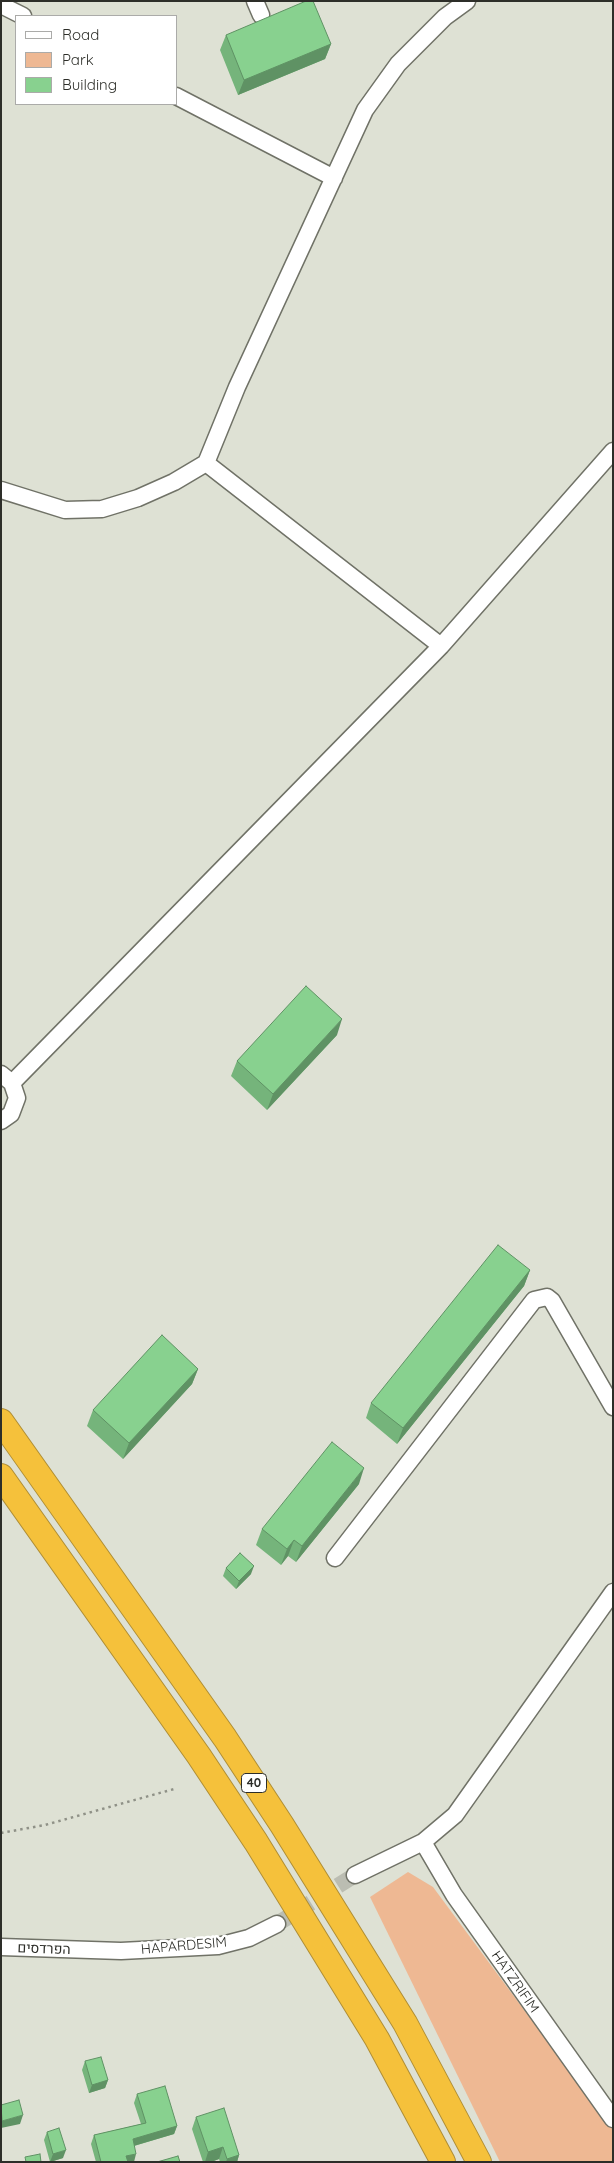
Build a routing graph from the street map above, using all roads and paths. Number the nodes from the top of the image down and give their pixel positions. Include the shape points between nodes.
1 (467, 1) edge
2 (1, 5) edge
3 (21, 15) edge
4 (178, 97) edge
5 (334, 178) junction
6 (613, 451) edge
7 (206, 463) junction
8 (1, 490) edge
9 (441, 646) junction
10 (7, 1078) edge
11 (1, 1121) edge
12 (613, 1407) edge
13 (1, 1421) edge
14 (1, 1476) edge
15 (335, 1558) dead end
16 (613, 1592) edge
17 (174, 1789) dead end
18 (1, 1832) edge
19 (423, 1842) junction
20 (355, 1875) tunnel mouth
21 (277, 1924) tunnel mouth
22 (1, 1947) edge
23 (88, 1950) joint
24 (613, 2119) edge
25 (443, 2162) edge
26 (479, 2162) edge

1 - 5 street via 445,16 398,64 365,110
2 - 3 street
4 - 5 street
5 - 7 street
6 - 9 street
7 - 8 street via 138,498 102,509 65,510
7 - 9 street
9 - 10 street
10 - 11 street via 17,1098 11,1114
12 - 15 street via 552,1301 547,1296 534,1300
13 - 26 highway, 40 via 225,1738 287,1832 405,2023
14 - 25 highway, 40 via 256,1842 377,2038
16 - 19 street via 464,1804
17 - 18 path via 45,1825
19 - 20 street
19 - 24 street, HATZRIFIM via 454,1895
21 - 23 street, HAPARDESIM via 249,1938 218,1946
22 - 23 street, הפרדסים

